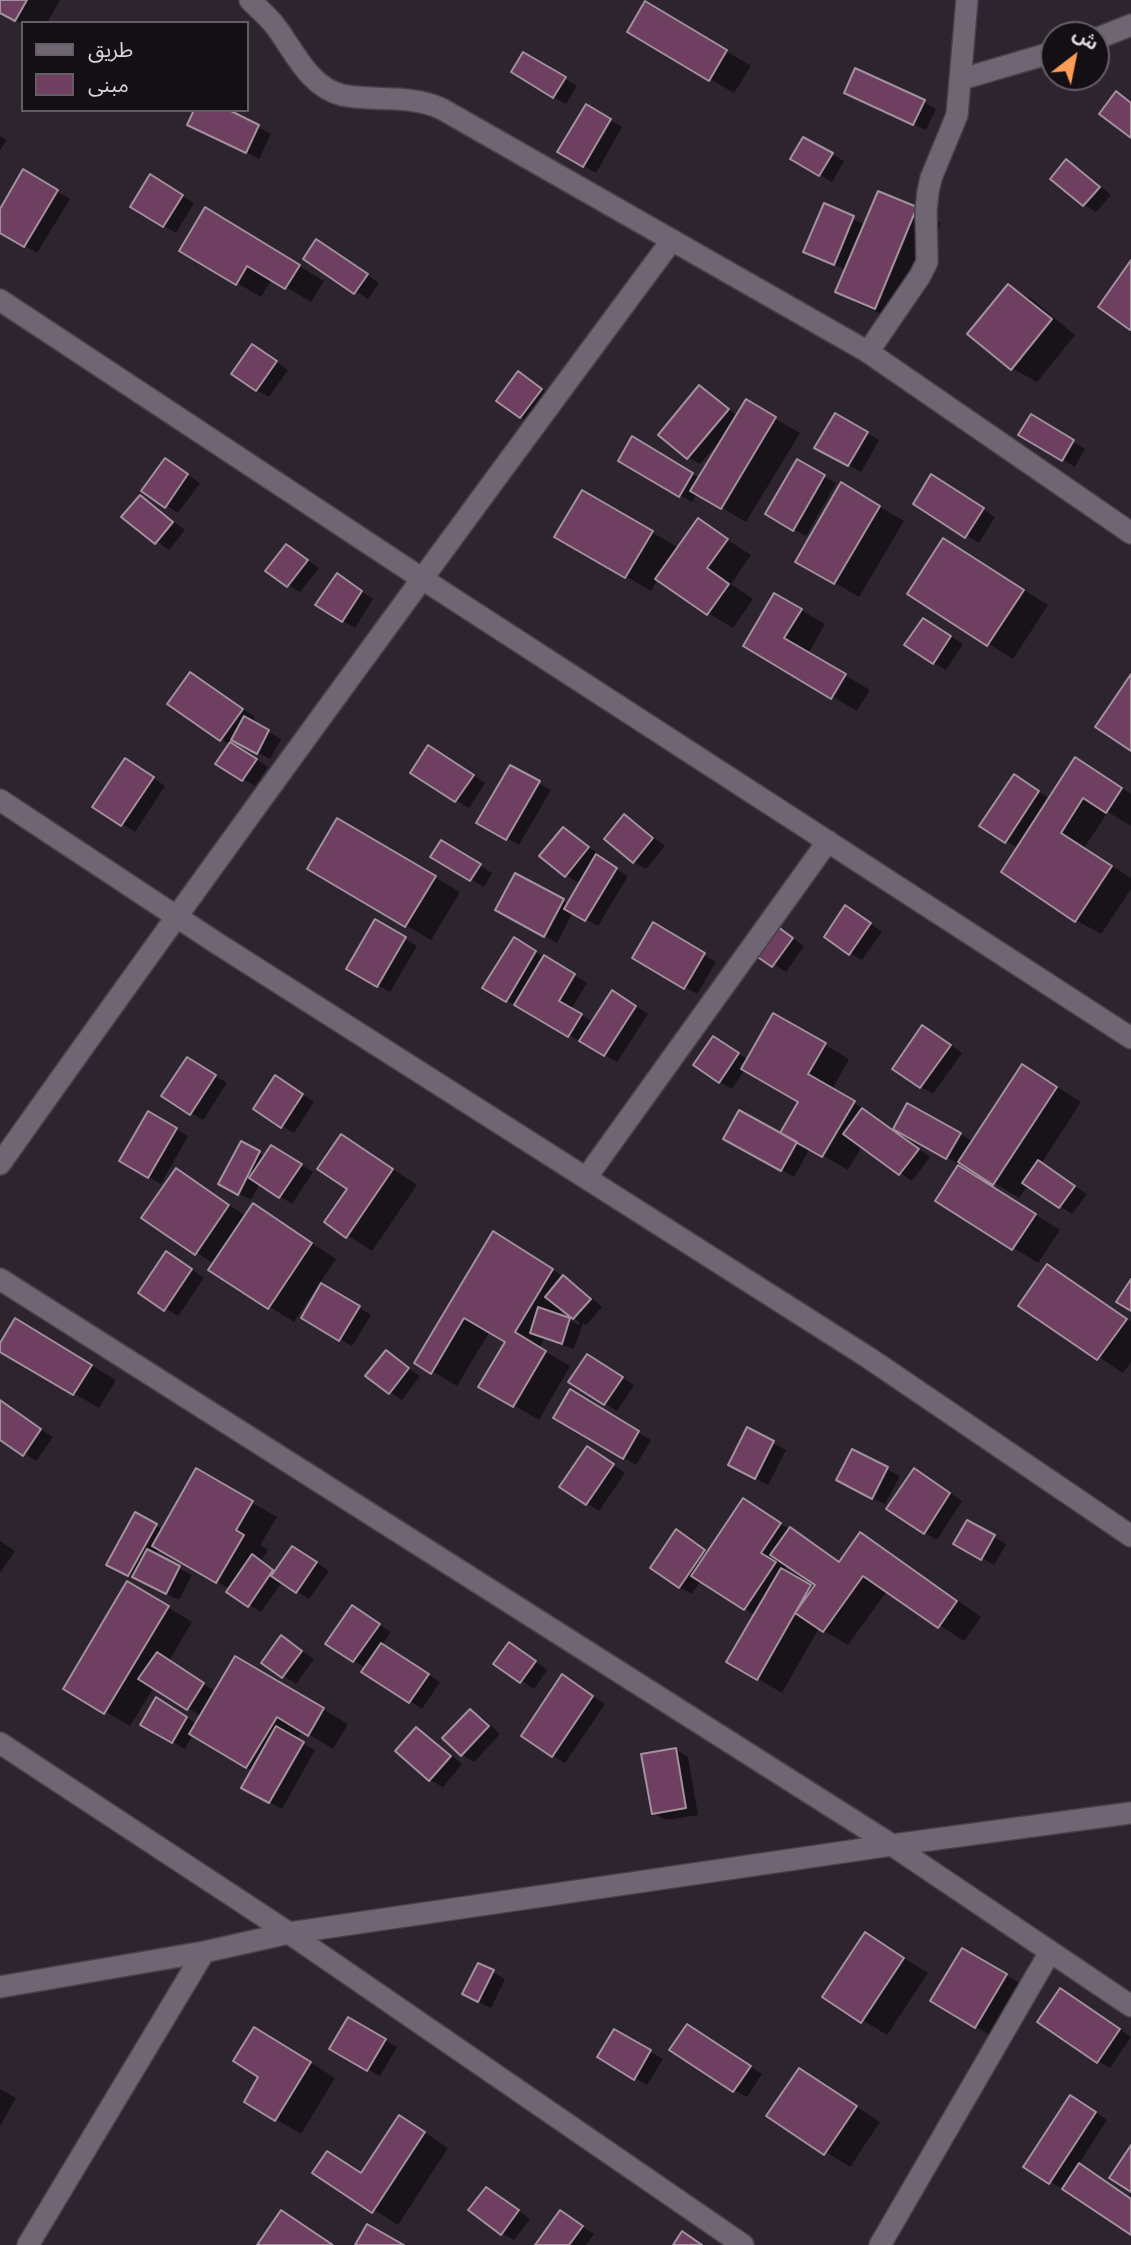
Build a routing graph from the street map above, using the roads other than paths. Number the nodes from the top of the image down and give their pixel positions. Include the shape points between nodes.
1 (250, 0) edge
2 (967, 0) edge
3 (1131, 25) edge
4 (1110, 33) edge
5 (1040, 56) edge
6 (962, 79) junction
7 (671, 240) junction
8 (0, 300) edge
9 (868, 352) junction
10 (1131, 533) edge
11 (421, 578) junction
12 (0, 800) edge
13 (828, 841) junction
14 (176, 915) junction
15 (1131, 1038) edge
16 (0, 1164) edge
17 (586, 1178) junction
18 (0, 1279) edge
19 (1131, 1536) edge
20 (0, 1743) edge
21 (1131, 1813) edge
22 (892, 1845) junction
23 (289, 1933) junction
24 (204, 1952) junction
25 (1050, 1952) junction
26 (0, 1987) edge
27 (1131, 2006) edge
28 (28, 2245) edge
29 (743, 2245) edge
30 (880, 2245) edge

1 - 7 street via 314,80 326,88 341,95 429,103
2 - 6 street
3 - 4 street
5 - 6 street
6 - 9 street via 955,125 928,192 927,262
7 - 9 street
7 - 11 street
8 - 11 street
9 - 10 street
11 - 13 street
11 - 14 street
12 - 14 street
13 - 15 street
13 - 17 street
14 - 16 street
14 - 17 street
17 - 19 street via 869,1358
18 - 22 street
20 - 23 street
21 - 22 street
22 - 23 street
22 - 25 street
23 - 24 street
23 - 29 street
24 - 26 street
24 - 28 street
25 - 27 street
25 - 30 street

